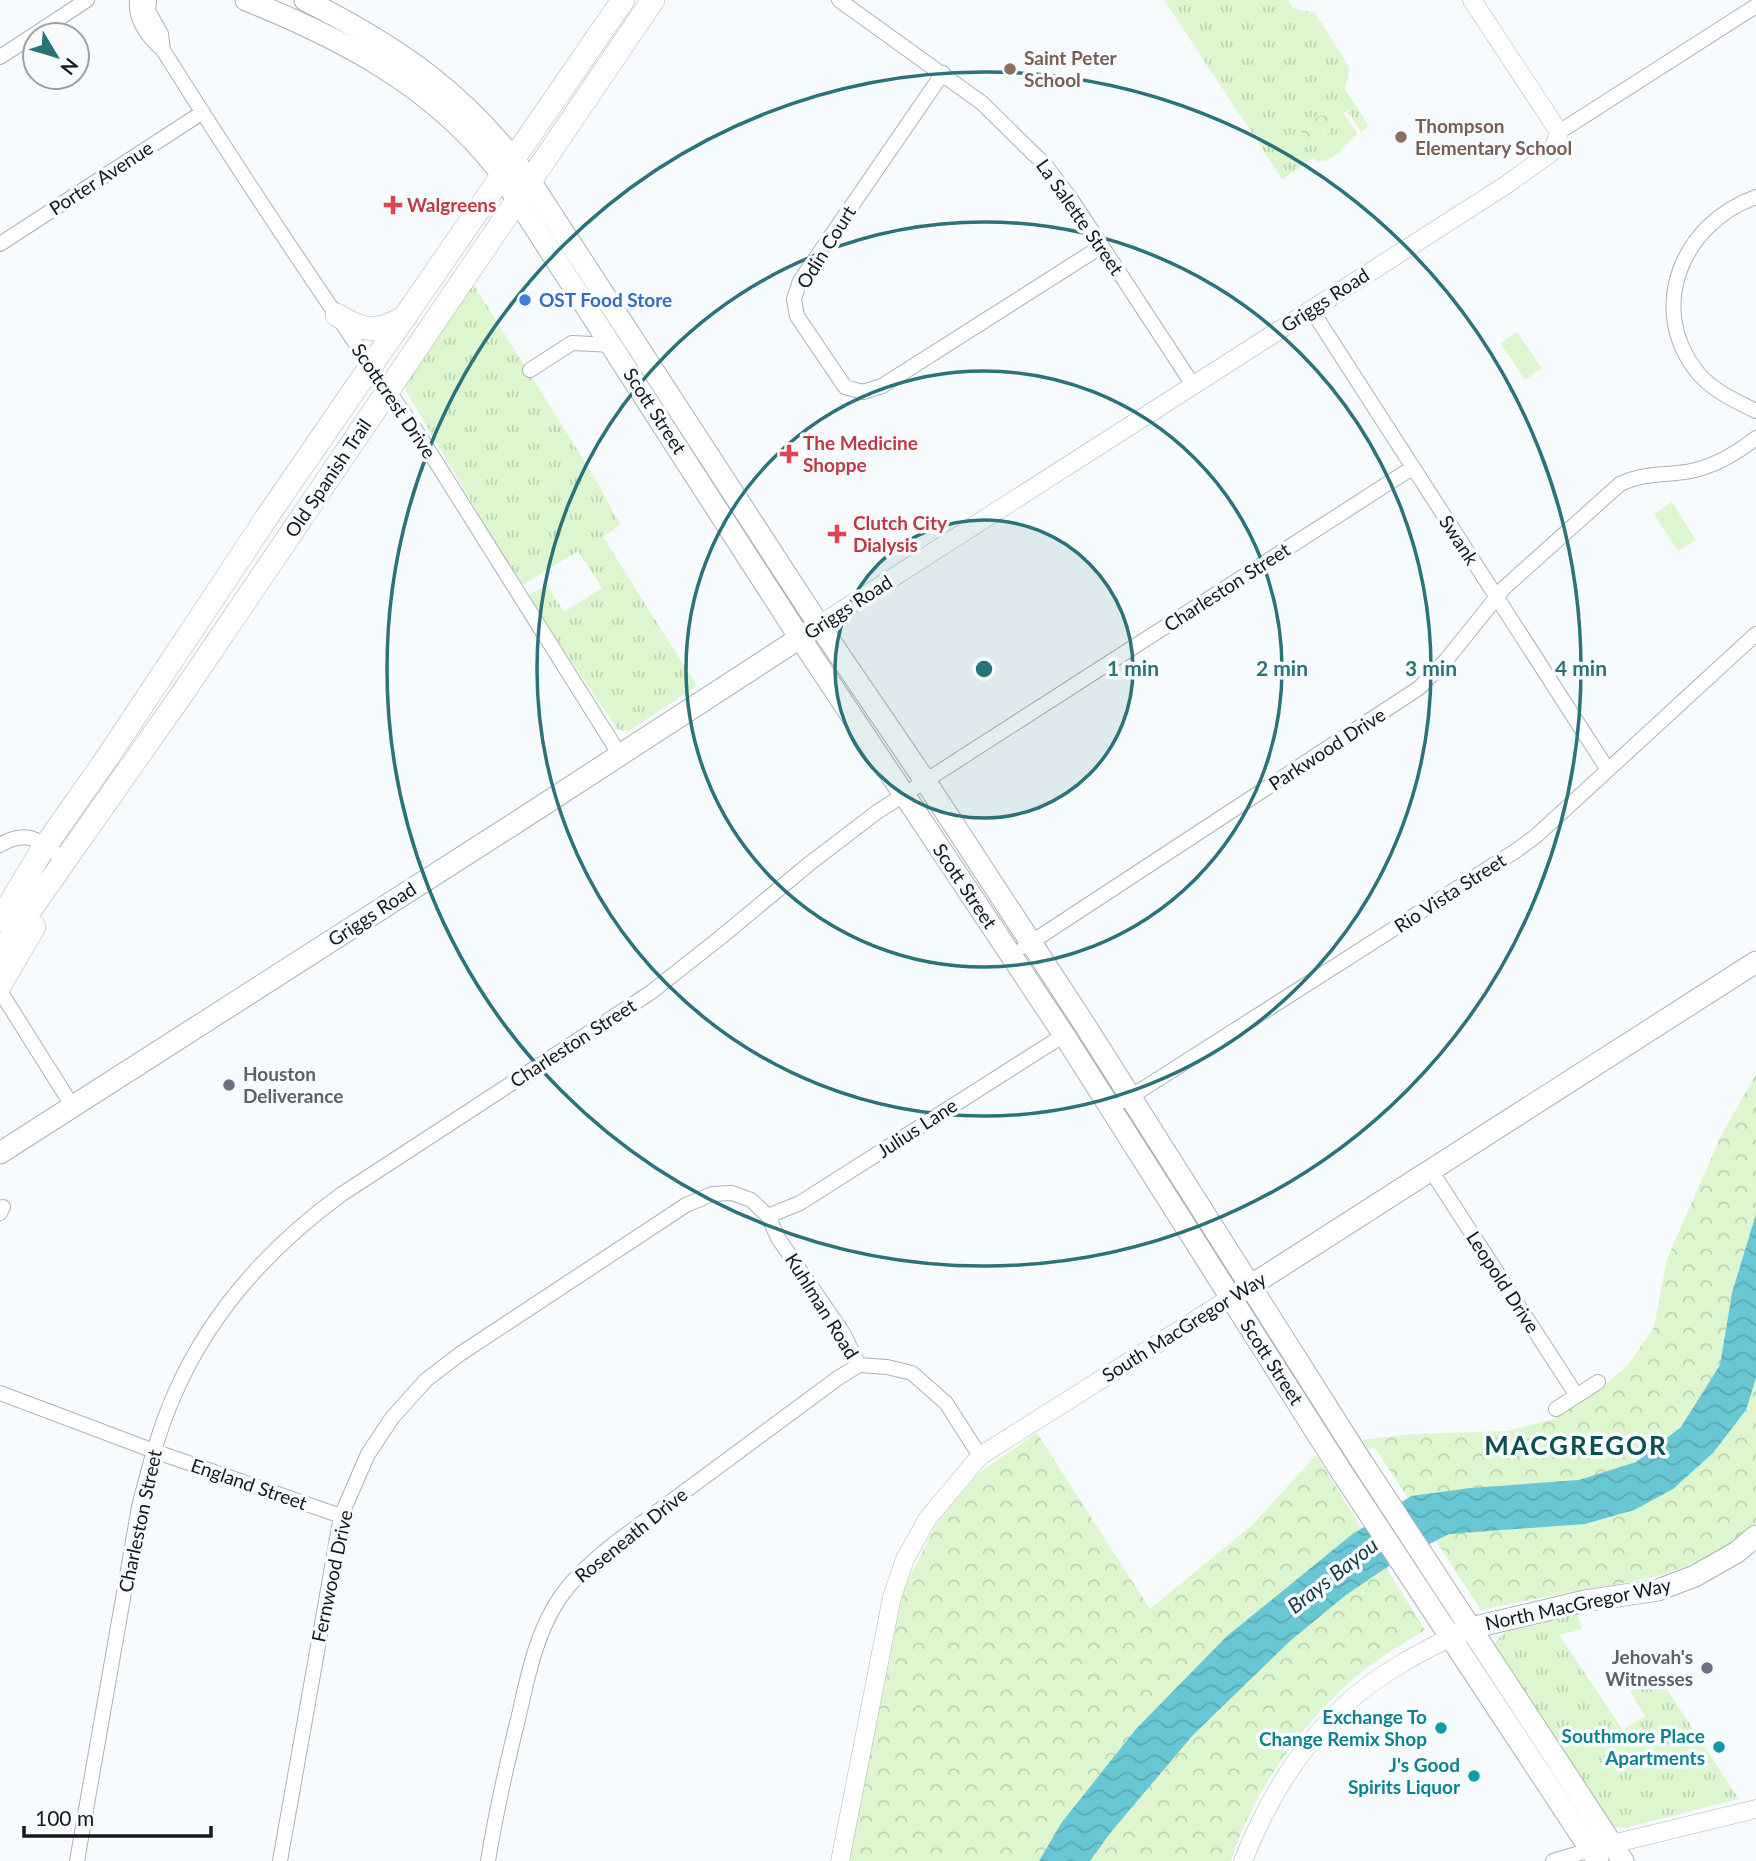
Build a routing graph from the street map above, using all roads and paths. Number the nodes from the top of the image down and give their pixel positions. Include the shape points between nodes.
1 (87, 0) edge
2 (137, 0) edge
3 (149, 0) edge
4 (246, 0) edge
5 (305, 0) edge
6 (623, 0) edge
7 (653, 0) edge
8 (839, 0) edge
9 (1472, 0) edge
10 (1756, 6) edge
11 (340, 17) junction
12 (335, 39) junction
13 (595, 42) junction
14 (163, 50) junction
15 (617, 54) junction
16 (0, 57) edge
17 (943, 73) junction
18 (202, 112) junction
19 (1559, 132) junction
20 (509, 169) junction
21 (524, 190) junction
22 (1756, 197) edge
23 (0, 244) edge
24 (1102, 246) junction
25 (1311, 309) junction
26 (408, 314) junction
27 (337, 315) junction
28 (621, 340) junction
29 (372, 367) junction
30 (530, 370) dead end
31 (1192, 385) junction
32 (386, 390) junction
33 (1756, 411) edge
34 (1756, 438) edge
35 (1412, 468) junction
36 (271, 511) junction
37 (294, 529) junction
38 (1496, 596) junction
39 (819, 625) junction
40 (1756, 635) edge
41 (800, 638) junction
42 (170, 664) junction
43 (192, 678) junction
44 (620, 755) junction
45 (1608, 770) junction
46 (926, 782) junction
47 (905, 795) junction
48 (0, 845) edge
49 (43, 849) junction
50 (64, 864) junction
51 (0, 896) edge
52 (0, 920) edge
53 (1030, 943) junction
54 (0, 953) edge
55 (1011, 955) junction
56 (1756, 962) edge
57 (0, 985) edge
58 (0, 991) edge
59 (1064, 1035) junction
60 (1130, 1097) junction
61 (73, 1107) junction
62 (1111, 1109) junction
63 (0, 1153) edge
64 (1430, 1169) junction
65 (732, 1193) joint
66 (768, 1216) junction
67 (1250, 1286) junction
68 (1230, 1298) junction
69 (859, 1365) junction
70 (1598, 1382) dead end
71 (0, 1393) edge
72 (1577, 1396) junction
73 (1556, 1409) dead end
74 (154, 1451) junction
75 (980, 1456) junction
76 (341, 1516) junction
77 (1756, 1536) edge
78 (1440, 1600) junction
79 (1471, 1628) junction
80 (1451, 1637) junction
81 (1756, 1809) edge
82 (1617, 1853) edge
83 (1594, 1855) edge
84 (77, 1861) edge
85 (279, 1861) edge
86 (488, 1861) edge
87 (840, 1861) edge
88 (1243, 1861) edge
89 (1553, 1861) edge

1 - 16 street
2 - 14 street, Scottcrest Drive via 138,19
3 - 14 street, Scottcrest Drive via 148,11 161,34
4 - 12 main road, Scott Street
5 - 11 main road, Scott Street
6 - 13 main road, Old Spanish Trail
7 - 15 main road, Old Spanish Trail
8 - 17 street, La Salette Street
9 - 19 street
10 - 19 street, Griggs Road
11 - 12 main road
11 - 20 main road, Scott Street via 404,55 471,110
12 - 20 main road, Scott Street via 435,103
13 - 15 main road
13 - 20 main road, Old Spanish Trail
14 - 18 street, Scottcrest Drive
15 - 21 main road, Old Spanish Trail
17 - 24 street, La Salette Street via 982,103 1046,166
17 - 24 street, Odin Court via 800,281 794,299 797,316 845,387 863,392 881,386
18 - 23 street, Porter Avenue
18 - 27 street, Scottcrest Drive
19 - 25 street, Griggs Road via 1546,158
20 - 21 main road, Scott Street
20 - 26 main road, Old Spanish Trail
21 - 28 main road, Scott Street
21 - 32 main road, Old Spanish Trail
22 - 33 street via 1724,211 1703,229 1685,257 1675,295 1681,344 1698,372 1721,392
24 - 31 street, La Salette Street
25 - 31 street, Griggs Road
25 - 35 street, Swank
26 - 27 main road via 377,330 352,325
26 - 29 main road, Old Spanish Trail
27 - 29 street, Scottcrest Drive
28 - 30 street via 572,343
28 - 39 main road, Scott Street
28 - 41 main road, Scott Street
29 - 32 street, Scottcrest Drive
29 - 36 main road, Old Spanish Trail
31 - 39 street, Griggs Road
32 - 37 main road, Old Spanish Trail
32 - 44 street, Scottcrest Drive
34 - 38 street, Parkwood Drive via 1709,465 1644,475 1620,484
35 - 38 street, Swank
35 - 46 street, Charleston Street
36 - 37 main road
36 - 42 main road, Old Spanish Trail
37 - 43 main road, Old Spanish Trail
38 - 45 street, Swank
38 - 53 street, Parkwood Drive via 1419,688
39 - 41 main road, Griggs Road
39 - 46 main road, Scott Street
40 - 45 street, Rio Vista Street
41 - 44 main road, Griggs Road
41 - 47 main road, Scott Street
42 - 43 main road
42 - 49 main road, Old Spanish Trail
43 - 50 main road, Old Spanish Trail
44 - 61 main road, Griggs Road
45 - 60 street, Rio Vista Street via 1517,850
46 - 47 street, Charleston Street
46 - 53 main road, Scott Street
47 - 55 main road, Scott Street
47 - 74 street, Charleston Street via 808,864 650,993 307,1219 264,1260 202,1342 176,1390
48 - 49 street via 18,835 28,836
49 - 50 street
49 - 51 main road
49 - 52 main road, Old Spanish Trail
50 - 54 main road, Old Spanish Trail
50 - 57 main road
53 - 55 street, Parkwood Drive
53 - 60 main road, Scott Street
55 - 59 main road, Scott Street
56 - 64 main road, South MacGregor Way
58 - 61 street
59 - 62 main road, Scott Street
59 - 66 street, Julius Lane via 800,1203
60 - 62 street, Rio Vista Street
60 - 67 main road, Scott Street
61 - 63 main road, Griggs Road
62 - 68 main road, Scott Street
64 - 67 main road, South MacGregor Way
64 - 72 street, Leopold Drive
65 - 66 street, Kuhlman Road via 751,1200
65 - 76 street, Fernwood Drive via 712,1194 686,1205 426,1380 368,1454
66 - 69 street, Kuhlman Road via 778,1238 844,1333
67 - 68 main road, South MacGregor Way
67 - 78 main road, Scott Street via 1359,1456
68 - 75 street, South MacGregor Way
68 - 78 main road, Scott Street via 1339,1468
69 - 75 street, Kuhlman Road via 912,1373 946,1403
69 - 86 street, Roseneath Drive via 615,1543 581,1571 559,1599 541,1629 530,1668
70 - 72 street
71 - 74 street, England Street
72 - 73 street
74 - 76 street, England Street
74 - 84 street, Charleston Street via 139,1507
75 - 87 street, South MacGregor Way via 928,1518 905,1559 892,1597
76 - 85 street, Fernwood Drive
77 - 79 main road, North MacGregor Way via 1695,1576 1658,1590 1585,1601
78 - 79 main road, Scott Street
78 - 80 main road, Scott Street
79 - 80 main road, North MacGregor Way
79 - 82 main road, Scott Street
80 - 83 main road, Scott Street
80 - 88 street, North MacGregor Way via 1407,1660 1346,1703 1281,1785
81 - 82 street
82 - 83 street
83 - 89 street

